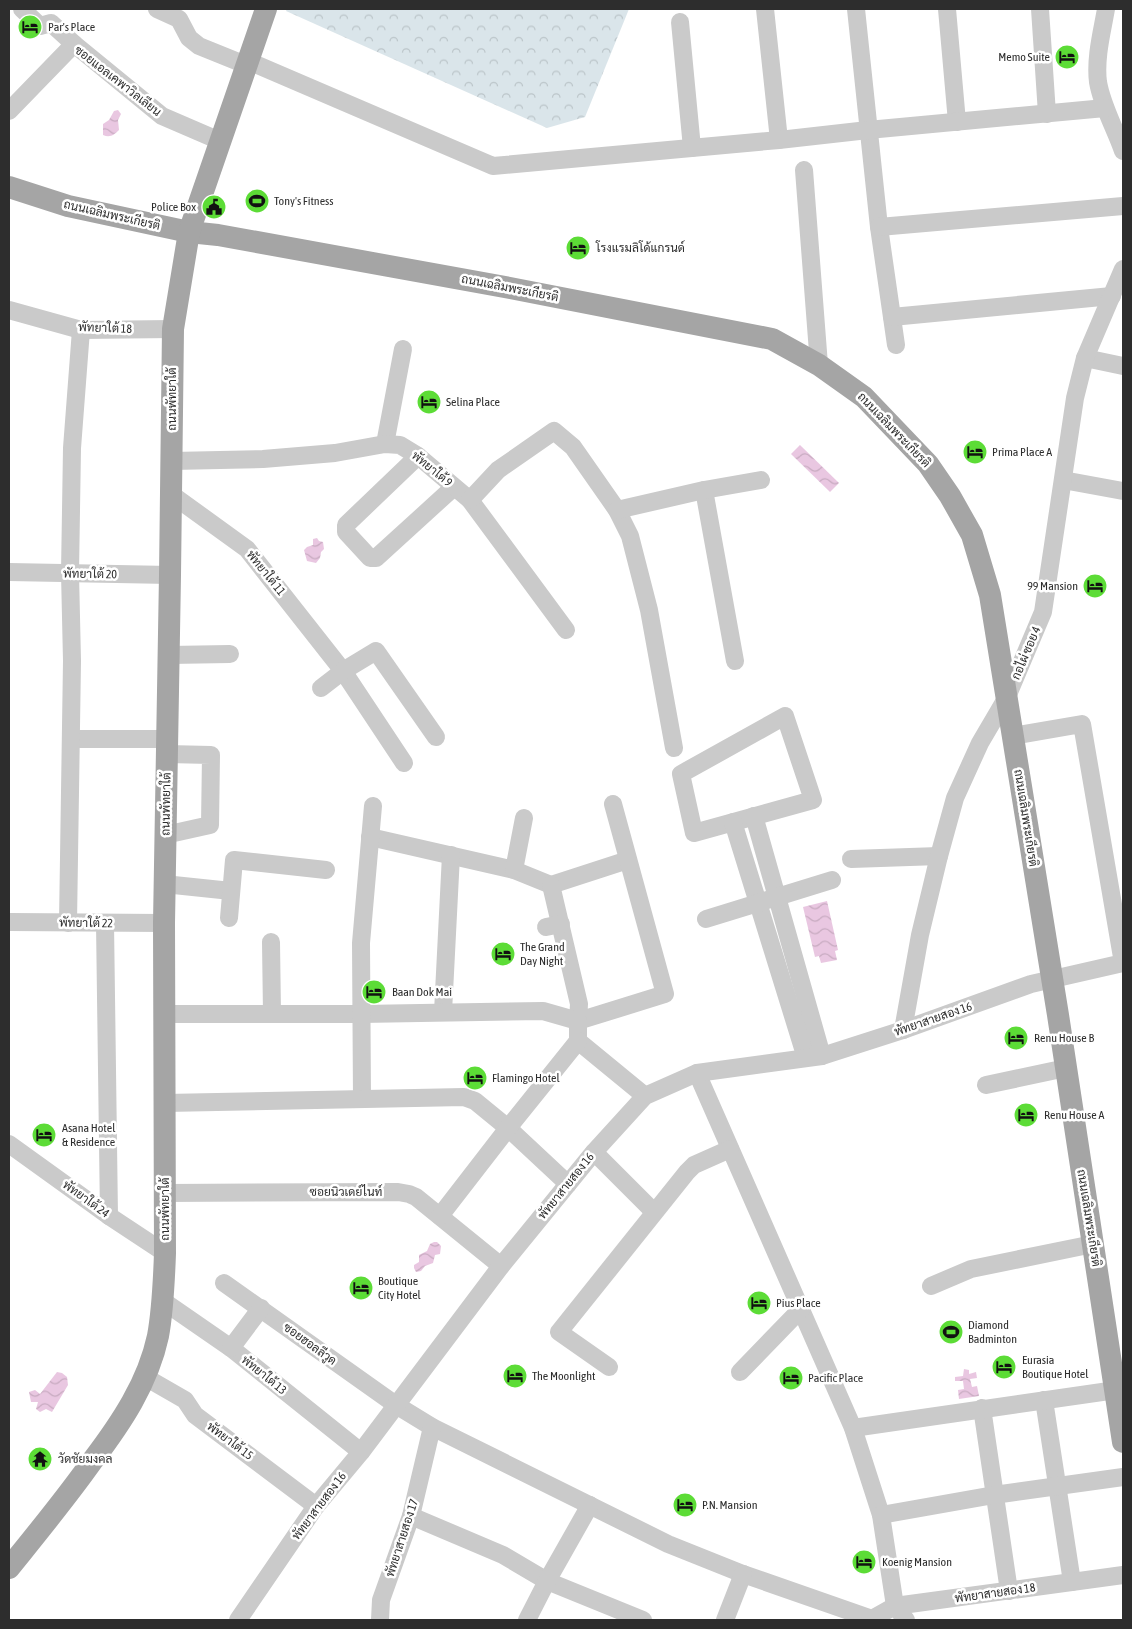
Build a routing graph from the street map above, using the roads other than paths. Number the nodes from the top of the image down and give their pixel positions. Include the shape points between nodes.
1 (22, 9) edge
2 (156, 9) edge
3 (266, 9) edge
4 (765, 9) edge
5 (856, 9) edge
6 (947, 9) edge
7 (1040, 9) edge
8 (1106, 9) edge
9 (680, 22) dead end
10 (74, 44) junction
11 (247, 63) junction
12 (1106, 108) junction
13 (9, 111) edge
14 (1046, 114) junction
15 (957, 122) junction
16 (868, 130) junction
17 (220, 140) junction
18 (779, 140) junction
19 (692, 148) junction
20 (1123, 148) edge
21 (804, 170) dead end
22 (9, 187) edge
23 (1123, 206) edge
24 (879, 227) junction
25 (189, 232) junction
26 (1123, 269) edge
27 (1112, 296) junction
28 (9, 310) edge
29 (892, 317) junction
30 (173, 329) junction
31 (82, 330) junction
32 (896, 346) dead end
33 (403, 348) dead end
34 (1086, 358) junction
35 (819, 365) junction
36 (1123, 366) edge
37 (385, 444) junction
38 (415, 458) junction
39 (172, 461) junction
40 (761, 480) dead end
41 (1063, 480) junction
42 (704, 490) junction
43 (449, 491) junction
44 (1123, 491) edge
45 (171, 494) junction
46 (470, 500) junction
47 (617, 510) junction
48 (9, 572) edge
49 (70, 574) junction
50 (170, 575) junction
51 (566, 630) dead end
52 (230, 654) dead end
53 (169, 655) junction
54 (735, 661) dead end
55 (343, 671) junction
56 (321, 688) dead end
57 (1008, 697) junction
58 (1013, 736) junction
59 (436, 737) dead end
60 (71, 739) junction
61 (167, 746) junction
62 (674, 748) dead end
63 (404, 763) dead end
64 (613, 804) dead end
65 (374, 806) dead end
66 (754, 816) junction
67 (524, 818) dead end
68 (733, 822) junction
69 (165, 835) junction
70 (370, 837) junction
71 (451, 855) junction
72 (939, 856) junction
73 (851, 859) dead end
74 (628, 860) junction
75 (326, 870) dead end
76 (514, 870) junction
77 (832, 880) dead end
78 (164, 884) junction
79 (550, 885) junction
80 (231, 891) junction
81 (777, 897) junction
82 (759, 902) junction
83 (229, 918) dead end
84 (706, 919) dead end
85 (9, 922) edge
86 (68, 923) junction
87 (105, 923) junction
88 (164, 923) junction
89 (271, 942) dead end
90 (1123, 964) edge
91 (1052, 978) junction
92 (443, 1012) junction
93 (165, 1014) junction
94 (272, 1014) junction
95 (361, 1014) junction
96 (578, 1021) junction
97 (903, 1030) junction
98 (578, 1041) junction
99 (814, 1057) junction
100 (1066, 1068) junction
101 (697, 1073) junction
102 (986, 1085) dead end
103 (645, 1096) junction
104 (362, 1100) junction
105 (165, 1103) junction
106 (508, 1128) junction
107 (10, 1148) edge
108 (730, 1149) junction
109 (594, 1152) junction
110 (568, 1184) junction
111 (165, 1193) junction
112 (654, 1212) junction
113 (109, 1216) junction
114 (440, 1216) junction
115 (1093, 1244) junction
116 (165, 1253) junction
117 (502, 1266) junction
118 (224, 1282) dead end
119 (931, 1286) dead end
120 (163, 1301) junction
121 (261, 1308) junction
122 (802, 1308) junction
123 (231, 1348) junction
124 (609, 1367) dead end
125 (740, 1372) dead end
126 (145, 1377) junction
127 (1116, 1390) junction
128 (1044, 1400) junction
129 (396, 1405) junction
130 (982, 1408) junction
131 (432, 1427) junction
132 (854, 1428) junction
133 (1123, 1442) edge
134 (361, 1452) junction
135 (1123, 1477) edge
136 (1057, 1486) junction
137 (994, 1495) junction
138 (590, 1505) junction
139 (316, 1506) junction
140 (881, 1515) junction
141 (411, 1516) junction
142 (9, 1568) edge
143 (743, 1574) junction
144 (1123, 1575) edge
145 (547, 1581) junction
146 (1072, 1582) junction
147 (1009, 1591) junction
148 (896, 1606) junction
149 (238, 1620) edge
150 (380, 1620) edge
151 (527, 1620) edge
152 (643, 1620) edge
153 (725, 1620) edge
154 (871, 1620) edge
155 (906, 1620) edge

1 - 10 street via 40,26 51,23
2 - 11 street via 179,18 189,38 199,46
3 - 11 main road, ถนนพัทยาใต้
4 - 18 street
5 - 16 street
6 - 15 street
7 - 14 street
8 - 12 street via 1098,52 1098,81
9 - 19 street
10 - 13 street, ซอยแอลเคพาวิลเลียน
10 - 17 street, ซอยแอลเคพาวิลเลียน via 162,116
11 - 17 main road, ถนนพัทยาใต้
11 - 19 street via 493,166
12 - 14 street
12 - 20 street
14 - 15 street
15 - 16 street
16 - 18 street
16 - 24 street
17 - 25 main road, ถนนพัทยาใต้
18 - 19 street
21 - 35 street
22 - 25 main road, ถนนเฉลิมพระเกียรติ via 68,206
23 - 24 street
24 - 29 street
25 - 30 main road, ถนนพัทยาใต้
25 - 35 main road, ถนนเฉลิมพระเกียรติ via 510,288 772,339
26 - 27 street, กอไผ่ ซอย 4
27 - 29 street
27 - 34 street, กอไผ่ ซอย 4
28 - 31 street, พัทยาใต้ 18
29 - 32 street
30 - 31 street, พัทยาใต้ 18
30 - 39 main road, ถนนพัทยาใต้
31 - 49 street via 72,448
33 - 37 street
34 - 36 street
34 - 41 street, กอไผ่ ซอย 4 via 1075,398
35 - 57 main road, ถนนเฉลิมพระเกียรติ via 864,397 928,464 950,496 972,535 982,564
37 - 38 street, พัทยาใต้ 9 via 400,445
37 - 39 street, พัทยาใต้ 9 via 336,453 263,459
38 - 43 street, พัทยาใต้ 9
38 - 43 street via 346,525 346,532 370,558 376,558
39 - 45 main road, ถนนพัทยาใต้
40 - 42 street
41 - 44 street
41 - 57 street, กอไผ่ ซอย 4 via 1042,612
42 - 47 street
42 - 54 street
43 - 46 street, พัทยาใต้ 9
45 - 50 main road, ถนนพัทยาใต้
45 - 55 street, พัทยาใต้ 11 via 247,549
46 - 47 street via 498,470 554,432 574,447
46 - 51 street, พัทยาใต้ 9
47 - 62 street via 630,536 649,610
48 - 49 street, พัทยาใต้ 20
49 - 50 street, พัทยาใต้ 20
49 - 60 street
50 - 53 main road, ถนนพัทยาใต้
52 - 53 street
53 - 61 main road, ถนนพัทยาใต้
55 - 56 street
55 - 59 street via 376,651
55 - 63 street, พัทยาใต้ 11
57 - 58 main road, ถนนเฉลิมพระเกียรติ
57 - 72 street, กอไผ่ ซอย 4 via 980,743 955,798
58 - 90 street via 1082,724
58 - 91 main road, ถนนเฉลิมพระเกียรติ
60 - 61 street
60 - 86 street
61 - 69 main road, ถนนพัทยาใต้
61 - 69 street via 211,755 210,825
64 - 74 street
65 - 70 street
66 - 68 street
66 - 68 street via 813,800 785,716 681,774 694,833
66 - 81 street
67 - 76 street
68 - 82 street
69 - 78 main road, ถนนพัทยาใต้
70 - 71 street
70 - 95 street via 361,943
71 - 76 street
71 - 92 street
72 - 73 street
72 - 97 street, กอไผ่ ซอย 4 via 920,935
74 - 79 street
74 - 96 street via 665,994
75 - 80 street via 234,860
76 - 79 street
77 - 81 street
78 - 80 street
78 - 88 main road, ถนนพัทยาใต้
79 - 96 street via 553,925 579,1004
80 - 83 street
81 - 82 street
81 - 99 street
82 - 84 street
82 - 99 street
85 - 86 street, พัทยาใต้ 22
86 - 87 street, พัทยาใต้ 22
87 - 88 street, พัทยาใต้ 22
87 - 113 street
88 - 93 main road, ถนนพัทยาใต้
89 - 94 street
90 - 91 street, พัทยาสายสอง 16
91 - 97 street, พัทยาสายสอง 16
91 - 100 main road, ถนนเฉลิมพระเกียรติ
92 - 95 street
92 - 96 street via 543,1011
93 - 94 street
93 - 105 main road, ถนนพัทยาใต้
94 - 95 street
95 - 104 street
96 - 98 street
97 - 99 street, พัทยาสายสอง 16
98 - 103 street
98 - 106 street
99 - 101 street, พัทยาสายสอง 16
100 - 102 street
100 - 115 main road, ถนนเฉลิมพระเกียรติ
101 - 103 street, พัทยาสายสอง 16
101 - 108 street
103 - 109 street, พัทยาสายสอง 16
104 - 105 street
104 - 106 street via 464,1097 475,1101
105 - 111 main road, ถนนพัทยาใต้
106 - 110 street
106 - 114 street
107 - 113 street, พัทยาใต้ 24
108 - 112 street via 694,1165
108 - 122 street
109 - 110 street, พัทยาสายสอง 16
109 - 112 street
110 - 117 street, พัทยาสายสอง 16
111 - 114 street, ซอยนิวเดย์ไนท์ via 398,1192 416,1197
111 - 116 main road, ถนนพัทยาใต้
112 - 124 street via 559,1332
113 - 116 street, พัทยาใต้ 24
114 - 117 street, ซอยนิวเดย์ไนท์
115 - 119 street via 971,1269
115 - 127 main road, ถนนเฉลิมพระเกียรติ
116 - 120 main road, ถนนพัทยาใต้
117 - 129 street, พัทยาสายสอง 16
118 - 121 street, ซอยฮอลลีวูด
120 - 123 street, พัทยาใต้ 13
120 - 126 main road, ถนนพัทยาใต้ via 157,1338
121 - 123 street
121 - 129 street, ซอยฮอลลีวูด
122 - 125 street
122 - 132 street
123 - 134 street, พัทยาใต้ 13
126 - 139 street, พัทยาใต้ 15 via 185,1400 196,1415
126 - 142 main road, ถนนพัทยาใต้ via 118,1426
127 - 128 street
127 - 133 main road, ถนนเฉลิมพระเกียรติ
128 - 130 street
128 - 136 street
129 - 131 street, ซอยฮอลลีวูด
129 - 134 street, พัทยาสายสอง 16
130 - 132 street
130 - 137 street
131 - 138 street, ซอยฮอลลีวูด
131 - 141 street, พัทยาสายสอง 17
132 - 140 street
134 - 139 street, พัทยาสายสอง 16
135 - 136 street
136 - 137 street
136 - 146 street
137 - 140 street
137 - 147 street
138 - 143 street, ซอยฮอลลีวูด via 668,1544
138 - 145 street
139 - 149 street, พัทยาสายสอง 16
140 - 148 street
141 - 145 street via 503,1555
141 - 150 street, พัทยาสายสอง 17 via 381,1600
143 - 153 street
143 - 154 street, ซอยฮอลลีวูด
144 - 146 street, พัทยาสายสอง 18
145 - 151 street
145 - 152 street
146 - 147 street, พัทยาสายสอง 18
147 - 148 street, พัทยาสายสอง 18
148 - 154 street, พัทยาสายสอง 18
148 - 155 street

